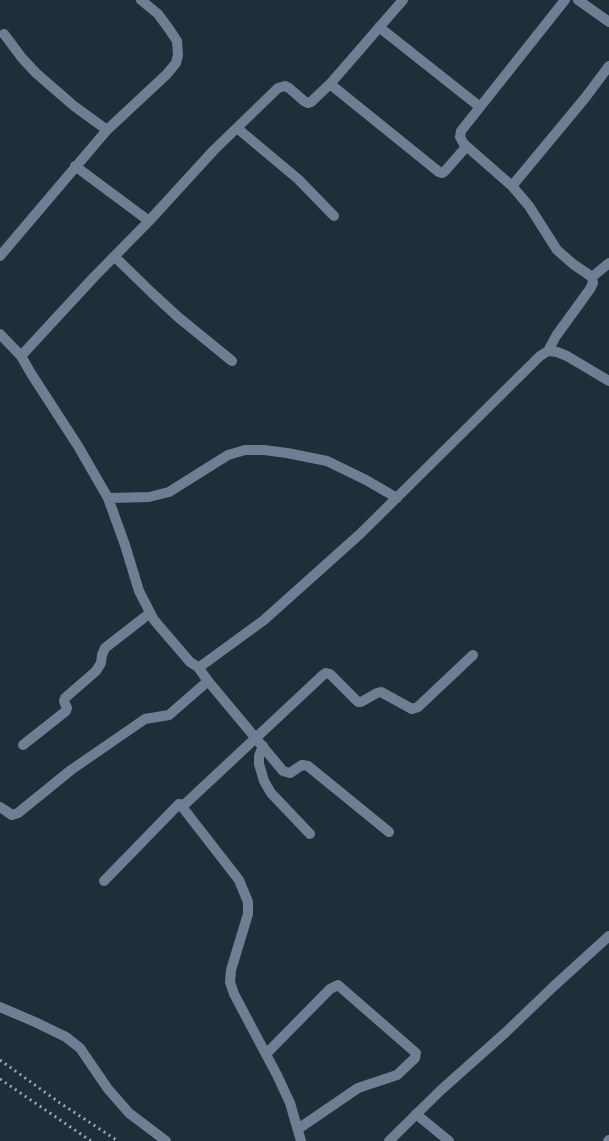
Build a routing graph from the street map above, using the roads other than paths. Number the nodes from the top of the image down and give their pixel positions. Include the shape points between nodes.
1 (141, 0) edge
2 (402, 0) edge
3 (565, 0) edge
4 (578, 0) edge
5 (609, 22) edge
6 (379, 27) junction
7 (4, 34) dead end
8 (609, 66) edge
9 (330, 84) junction
10 (480, 108) junction
11 (238, 128) junction
12 (107, 130) junction
13 (466, 147) junction
14 (75, 166) junction
15 (512, 186) junction
16 (334, 216) dead end
17 (149, 221) junction
18 (0, 256) edge
19 (115, 257) junction
20 (607, 267) edge
21 (592, 277) junction
22 (0, 334) edge
23 (548, 351) junction
24 (21, 356) junction
25 (232, 361) dead end
26 (609, 381) edge
27 (108, 498) junction
28 (397, 498) junction
29 (150, 613) junction
30 (473, 655) dead end
31 (198, 667) junction
32 (208, 681) junction
33 (255, 738) junction
34 (23, 745) dead end
35 (262, 746) junction
36 (184, 805) junction
37 (0, 807) edge
38 (389, 832) dead end
39 (310, 834) dead end
40 (104, 881) dead end
41 (609, 936) edge
42 (0, 1007) edge
43 (266, 1054) junction
44 (416, 1114) junction
45 (298, 1129) junction
46 (166, 1141) edge
47 (301, 1141) edge
48 (388, 1141) edge
49 (449, 1141) edge

1 - 12 street via 158,14 173,35 178,55 176,63
2 - 6 street
3 - 10 street
4 - 5 street
6 - 9 street
6 - 10 street
7 - 12 street via 36,73
8 - 15 street via 581,104
9 - 11 street via 308,103 289,88 282,86
9 - 13 street via 439,172 445,171
10 - 13 street via 462,131 460,137
11 - 16 street via 298,179
11 - 17 street via 214,150
12 - 14 street
13 - 15 street
14 - 17 street
14 - 18 street
15 - 21 street via 529,206 558,250
17 - 19 street
19 - 24 street
19 - 25 street via 178,317
20 - 21 street
21 - 23 street via 590,289
22 - 24 street
23 - 26 street via 567,356
23 - 28 street via 500,394
24 - 27 street
27 - 28 street via 150,497 169,492 228,455 245,450 287,453 327,462
27 - 29 street via 139,592
28 - 31 street via 264,620
29 - 31 street via 172,642
29 - 34 street via 105,648 96,671 65,698 66,711
30 - 33 street via 418,707 412,709 381,692 358,702 326,673
31 - 32 street
32 - 33 street
32 - 37 street via 169,714 145,719 71,770 18,813 12,815
33 - 35 street
33 - 36 street
35 - 38 street via 286,772 290,773 302,766 308,766
35 - 39 street via 259,764 264,781 271,793
36 - 40 street via 177,806
36 - 43 street via 183,808 239,880 248,902 248,914 231,970 230,982
41 - 44 street
42 - 46 street via 66,1037 80,1048 108,1089 129,1113
43 - 45 street via 290,1103
43 - 45 street via 330,989 338,985 416,1053 415,1058 397,1075 358,1088
44 - 48 street
44 - 49 street
45 - 47 street

